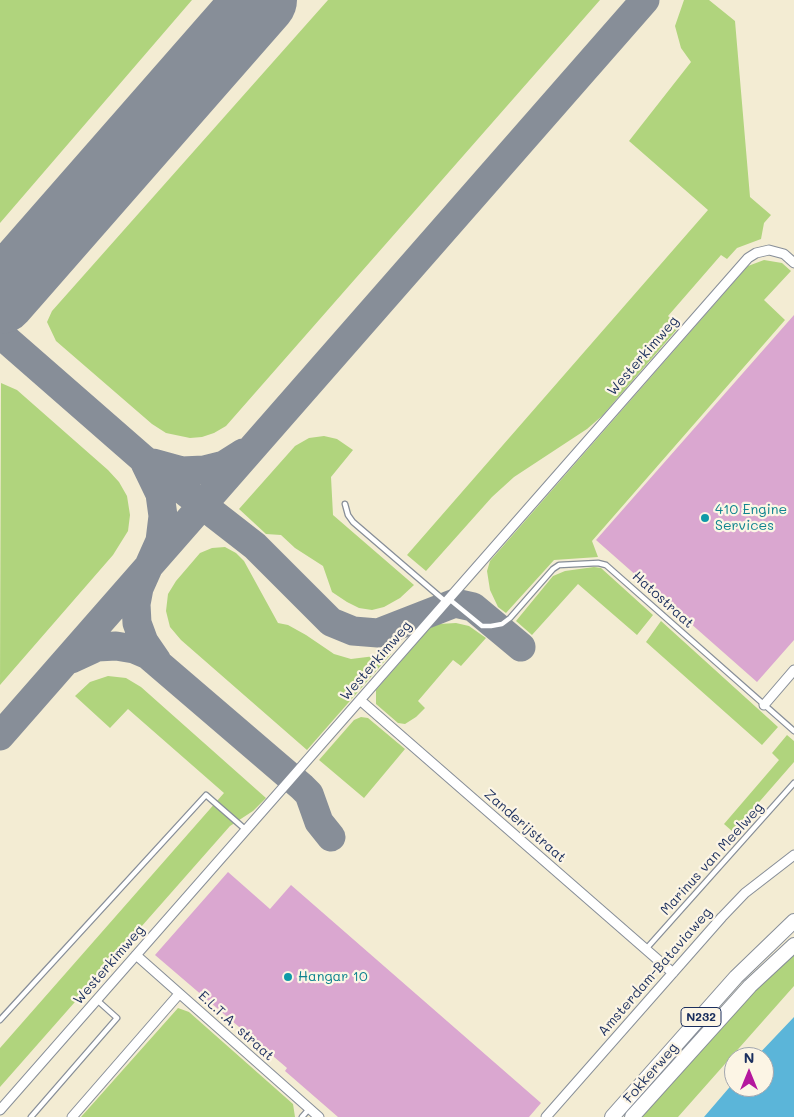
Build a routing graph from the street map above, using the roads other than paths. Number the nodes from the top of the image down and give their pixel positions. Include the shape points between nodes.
1 (794, 263) edge
2 (345, 504) dead end
3 (447, 600) junction
4 (794, 670) edge
5 (360, 700) junction
6 (764, 705) junction
7 (794, 731) edge
8 (794, 783) edge
9 (246, 830) junction
10 (794, 855) edge
11 (794, 921) edge
12 (794, 945) edge
13 (646, 949) junction
14 (136, 955) junction
15 (672, 974) junction
16 (179, 994) junction
17 (97, 1000) junction
18 (0, 1020) edge
19 (309, 1109) junction
20 (0, 1110) edge
21 (31, 1117) edge
22 (72, 1117) edge
23 (302, 1117) edge
24 (319, 1117) edge
25 (546, 1117) edge
26 (612, 1117) edge
27 (632, 1117) edge

1 - 3 street, Westerkimweg via 784,254 769,250 748,258
2 - 3 lane via 353,522
3 - 5 street, Westerkimweg
3 - 6 lane, Hatostraat via 482,626 502,624 559,565 606,565
4 - 6 street
5 - 9 street, Westerkimweg
5 - 13 street, Zanderijstraat
6 - 7 lane, Hatostraat
8 - 13 lane, Marinus van Meelweg
9 - 14 street, Westerkimweg
9 - 18 lane via 206,795
10 - 15 street, Amsterdam-Bataviaweg via 744,893
11 - 26 main road, Fokkerweg / N232 via 736,977
12 - 27 main road, Fokkerweg / N232 via 750,986
13 - 15 street, Zanderijstraat
14 - 16 street, E.L.T.A. straat
14 - 17 street, Westerkimweg
15 - 25 street, Amsterdam-Bataviaweg
16 - 19 street, E.L.T.A. straat
16 - 22 street
17 - 20 street, Westerkimweg
17 - 21 lane via 117,1018
19 - 23 lane
19 - 24 street, E.L.T.A. straat

